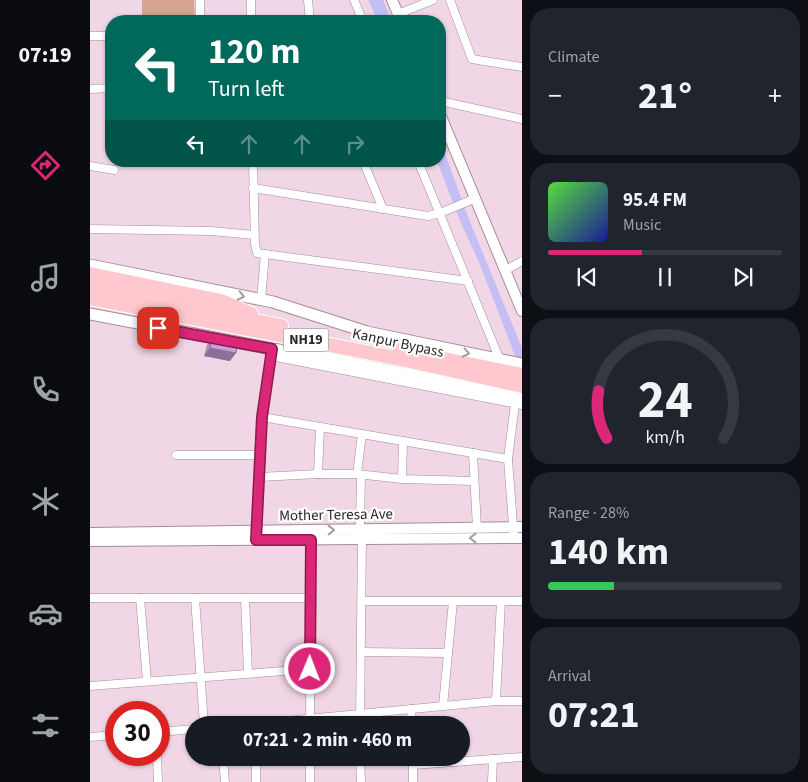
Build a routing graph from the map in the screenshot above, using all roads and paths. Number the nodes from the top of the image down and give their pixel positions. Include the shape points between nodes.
1 (200, 0) edge
2 (251, 0) edge
3 (308, 0) edge
4 (354, 0) edge
5 (392, 0) edge
6 (433, 0) edge
7 (450, 0) edge
8 (200, 15) edge
9 (252, 15) edge
10 (309, 15) edge
11 (360, 15) edge
12 (398, 15) edge
13 (405, 15) edge
14 (90, 36) edge
15 (105, 36) edge
16 (522, 67) edge
17 (90, 88) edge
18 (105, 88) edge
19 (446, 102) edge
20 (522, 119) edge
21 (446, 131) edge
22 (90, 166) edge
23 (253, 167) edge
24 (366, 167) edge
25 (421, 167) edge
26 (114, 170) dead end
27 (253, 188) junction
28 (471, 200) junction
29 (383, 209) junction
30 (440, 213) junction
31 (90, 229) edge
32 (254, 235) junction
33 (265, 254) junction
34 (521, 260) edge
35 (90, 265) edge
36 (506, 270) junction
37 (90, 274) edge
38 (468, 281) junction
39 (90, 288) edge
40 (90, 298) edge
41 (519, 299) edge
42 (261, 300) junction
43 (90, 307) edge
44 (522, 311) edge
45 (90, 314) edge
46 (252, 325) junction
47 (272, 353) junction
48 (500, 360) junction
49 (520, 367) edge
50 (522, 386) edge
51 (519, 402) edge
52 (262, 417) junction
53 (320, 427) junction
54 (362, 434) junction
55 (403, 441) junction
56 (473, 453) junction
57 (176, 455) dead end
58 (260, 455) junction
59 (508, 459) junction
60 (318, 474) junction
61 (359, 474) junction
62 (259, 477) junction
63 (402, 479) junction
64 (474, 481) junction
65 (477, 528) junction
66 (518, 532) edge
67 (361, 533) junction
68 (90, 534) edge
69 (256, 536) junction
70 (311, 540) junction
71 (90, 541) edge
72 (90, 598) edge
73 (140, 598) junction
74 (195, 598) junction
75 (245, 598) junction
76 (311, 598) junction
77 (362, 601) junction
78 (452, 601) junction
79 (501, 601) junction
80 (522, 601) edge
81 (361, 652) junction
82 (448, 653) junction
83 (310, 669) junction
84 (248, 674) junction
85 (200, 677) junction
86 (147, 681) junction
87 (90, 686) edge
88 (496, 701) junction
89 (522, 701) edge
90 (443, 706) junction
91 (411, 710) junction
92 (203, 716) edge
93 (310, 716) edge
94 (360, 716) joint
95 (411, 716) edge
96 (185, 730) edge
97 (170, 731) edge
98 (105, 736) edge
99 (90, 737) edge
100 (522, 757) edge
101 (493, 759) junction
102 (470, 760) edge
103 (157, 766) edge
104 (224, 766) edge
105 (256, 766) edge
106 (310, 766) edge
107 (360, 766) edge
108 (413, 766) edge
109 (158, 782) edge
110 (225, 782) edge
111 (256, 782) edge
112 (310, 782) edge
113 (361, 782) edge
114 (413, 782) edge
115 (492, 782) edge

1 - 8 street
2 - 9 street
3 - 10 street
4 - 11 street
5 - 12 street
6 - 13 street
7 - 16 street via 472,59
14 - 15 street
17 - 18 street
19 - 20 street
21 - 28 street
22 - 26 street
23 - 27 street
24 - 29 street
25 - 30 street
27 - 29 street
27 - 32 street
28 - 30 street
28 - 36 street
29 - 30 street via 428,216
30 - 38 street
31 - 32 street
32 - 33 street via 255,251
33 - 38 street
33 - 42 street
34 - 36 street
35 -> 42 main road
36 - 41 street
37 - 46 highway via 221,301 250,313
38 - 48 street
39 - 46 highway, Kanpur Bypass / NH19
40 - 46 highway, Kanpur Bypass / NH19
41 - 44 street
42 -> 48 main road via 368,332
43 - 46 highway via 209,330
45 - 47 main road
46 - 49 highway, Kanpur Bypass / NH19
46 - 50 highway, Kanpur Bypass / NH19
47 - 51 main road via 312,354
47 - 52 street
48 - 49 main road
51 - 59 street
52 - 53 street
52 - 58 street
53 - 54 street
53 - 60 street
54 - 55 street
54 - 61 street
55 - 56 street
55 - 63 street
56 - 59 street
56 - 64 street
57 - 58 street
58 - 62 street
59 - 66 street
60 - 61 street
60 - 62 street
61 - 63 street
61 - 67 street
62 - 69 street
63 - 64 street
64 - 65 street
65 - 66 street, Mother Teresa Ave
65 - 67 street, Mother Teresa Ave
66 -> 67 street
69 -> 67 street, Mother Teresa Ave
67 - 70 street
67 - 77 street
68 - 69 street, Mother Teresa Ave
69 - 70 street
69 - 71 street
70 - 76 street
72 - 73 street
73 - 74 street
73 - 86 street
74 - 75 street
74 - 85 street
75 - 76 street
75 - 84 street
76 - 83 street
77 - 78 street
77 - 81 street
78 - 79 street
78 - 82 street
79 - 80 street
79 - 88 street
81 - 82 street
81 - 94 street
82 - 90 street
83 - 84 street
83 - 93 street
84 - 85 street
85 - 86 street
85 - 92 street
86 - 87 street
88 - 89 street
88 - 90 street
90 - 91 street
91 - 94 street
91 - 95 street
96 - 97 street
98 - 99 street
100 - 101 street
101 - 102 street
101 - 115 street
103 - 109 street
104 - 110 street
105 - 111 street
106 - 112 street
107 - 113 street
108 - 114 street

